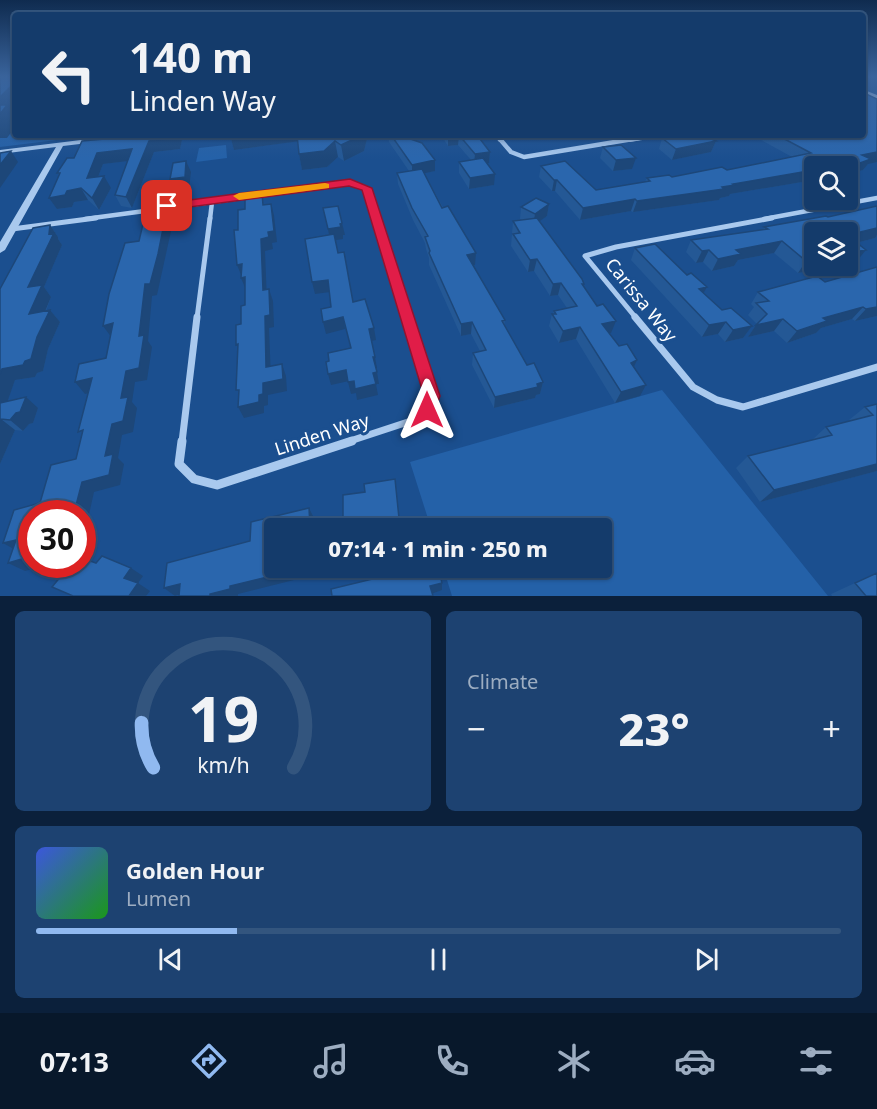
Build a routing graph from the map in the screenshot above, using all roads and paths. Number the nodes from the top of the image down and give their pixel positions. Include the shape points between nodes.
1 (112, 138) edge
2 (499, 138) edge
3 (641, 138) edge
4 (61, 144) junction
5 (0, 152) edge
6 (877, 198) edge
7 (212, 200) junction
8 (12, 229) junction
9 (0, 250) edge
10 (877, 367) edge

1 - 4 street
2 - 3 street via 511,152 524,157
4 - 5 street
4 - 8 street
6 - 10 street, Carissa Way via 585,256 693,387 717,400 742,406
7 - 7 street, Linden Way via 350,183 366,188 432,396 427,410 414,420 217,485 194,479 179,464
7 - 8 street, Linden Way
8 - 9 street

